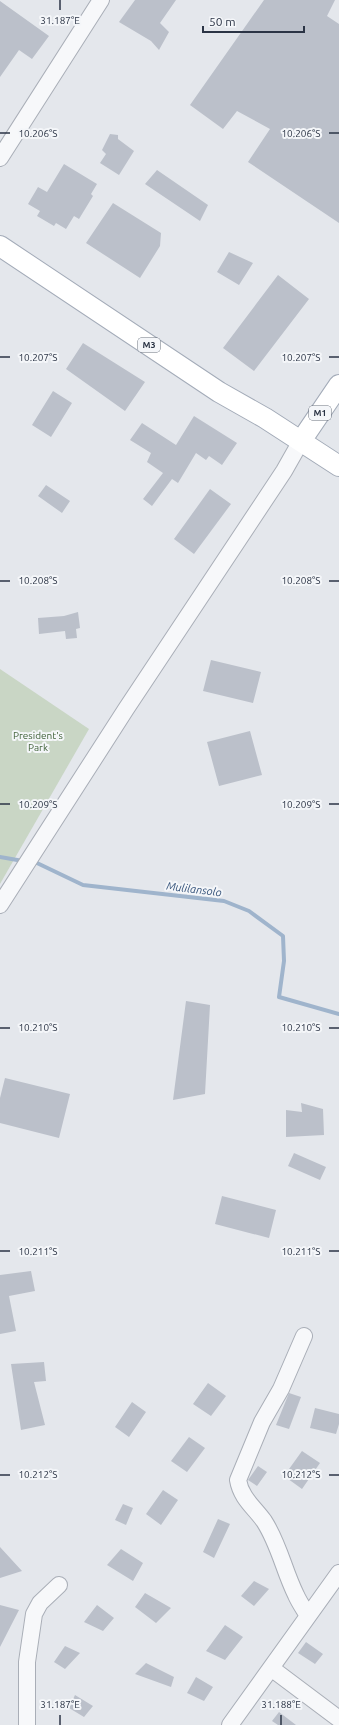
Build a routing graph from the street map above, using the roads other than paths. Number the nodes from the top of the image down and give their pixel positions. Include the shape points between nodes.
1 (101, 0) edge
2 (0, 158) edge
3 (0, 246) edge
4 (339, 385) edge
5 (301, 441) junction
6 (339, 466) edge
7 (0, 905) edge
8 (304, 1336) dead end
9 (339, 1573) edge
10 (59, 1585) dead end
11 (308, 1616) junction
12 (271, 1668) junction
13 (339, 1719) edge
14 (26, 1725) edge
15 (230, 1725) edge

1 - 2 street
3 - 5 main road, M3 via 219,392
4 - 5 main road, M1
5 - 6 main road
5 - 7 street via 284,471
8 - 11 street via 281,1389 262,1422 238,1480 246,1500 275,1540 296,1594
9 - 11 street
10 - 14 street via 40,1603 34,1614 27,1662
11 - 12 street
12 - 13 street
12 - 15 street

